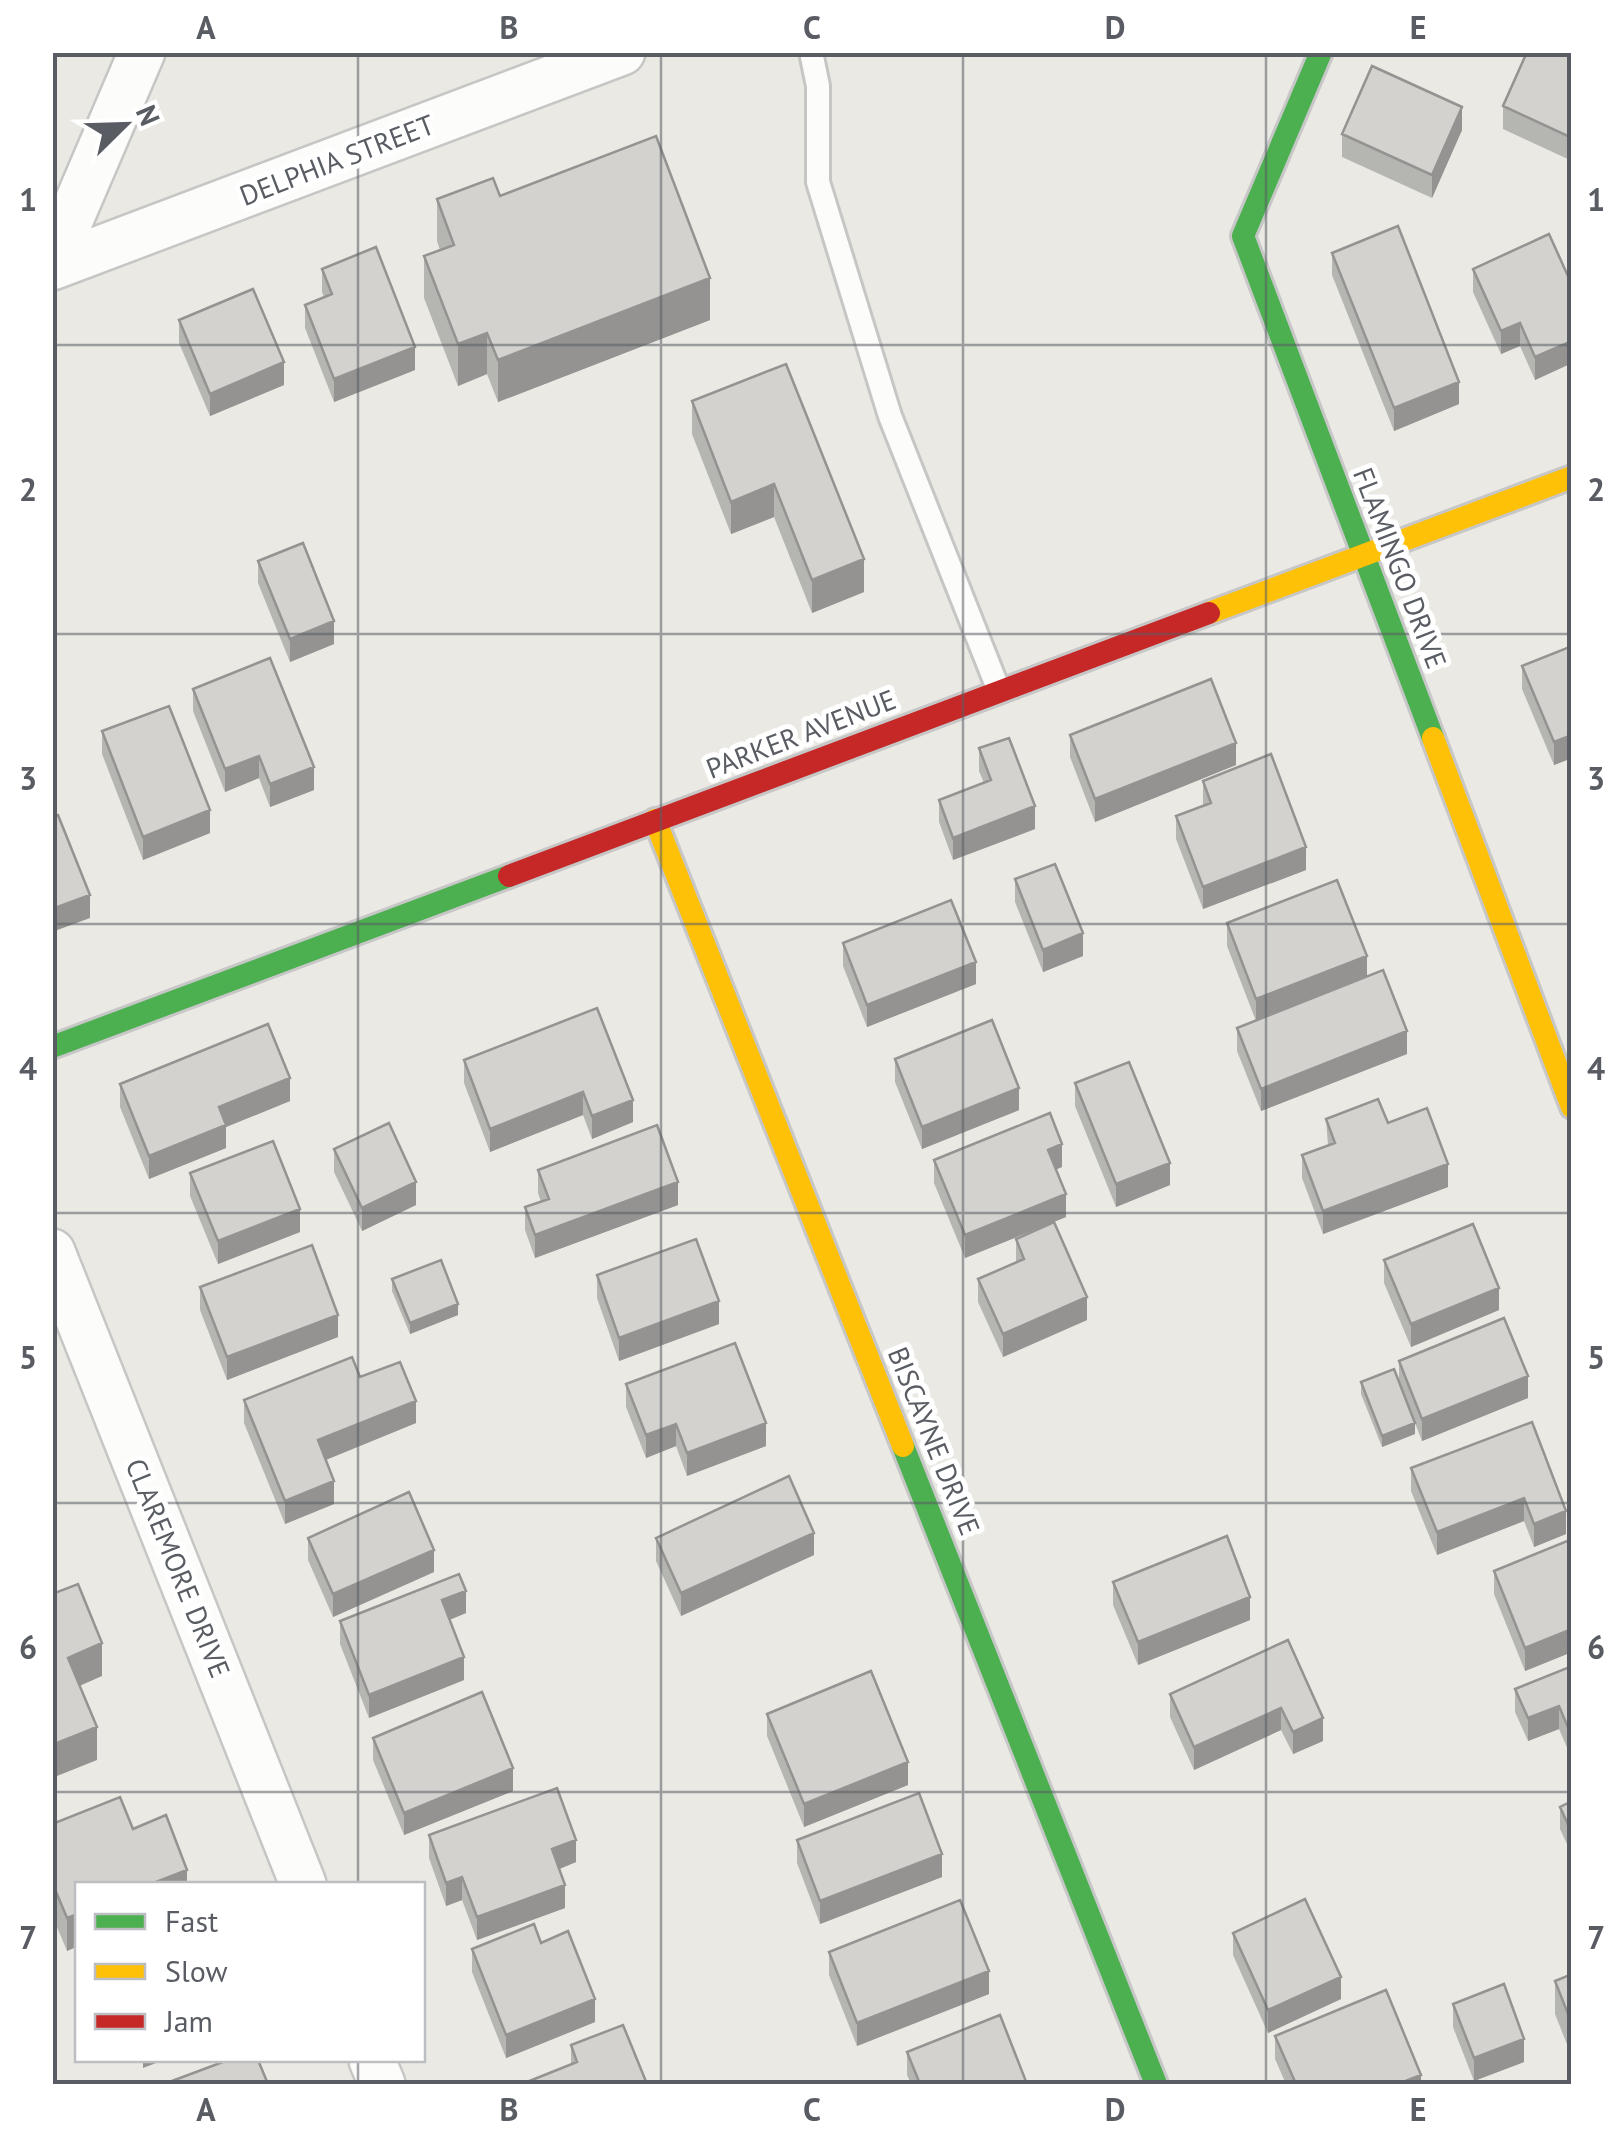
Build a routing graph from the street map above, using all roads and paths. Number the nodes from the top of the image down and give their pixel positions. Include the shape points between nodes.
1 (142, 52) edge
2 (622, 52) edge
3 (811, 52) edge
4 (1321, 52) edge
5 (52, 264) edge
6 (1572, 476) edge
7 (1362, 555) junction
8 (999, 691) junction
9 (655, 820) junction
10 (52, 1047) edge
11 (1572, 1108) edge
12 (52, 1252) edge
13 (302, 1882) edge
14 (1156, 2084) edge

1 - 5 street
2 - 5 street, DELPHIA STREET
3 - 8 lane via 818,86 818,182 890,416
4 - 7 street, FLAMINGO DRIVE via 1243,236
6 - 7 street, PARKER AVENUE
7 - 8 street, PARKER AVENUE
7 - 11 street, FLAMINGO DRIVE
8 - 9 street, PARKER AVENUE
9 - 10 street, PARKER AVENUE
9 - 14 street, BISCAYNE DRIVE
12 - 13 street, CLAREMORE DRIVE

